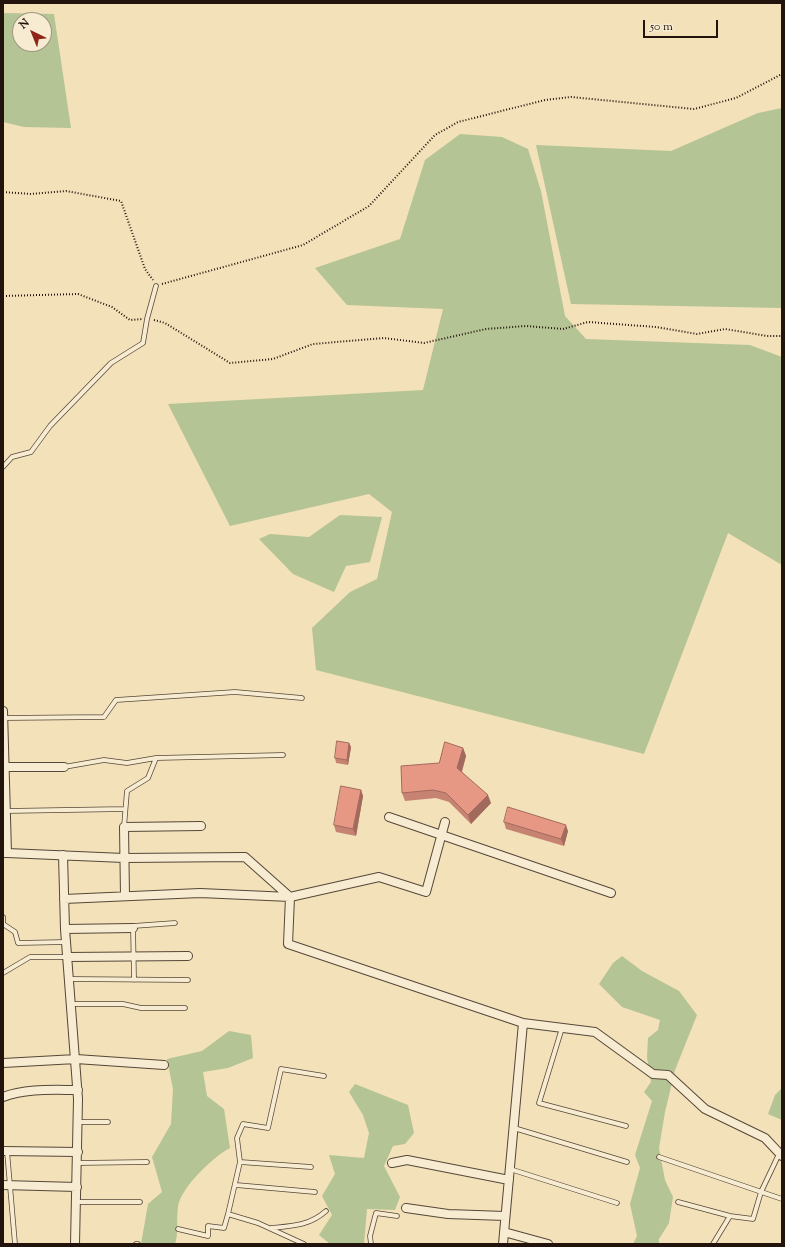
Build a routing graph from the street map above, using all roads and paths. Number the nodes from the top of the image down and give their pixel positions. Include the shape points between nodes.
1 (782, 74) edge
2 (3, 192) edge
3 (156, 286) junction
4 (3, 296) edge
5 (147, 319) junction
6 (782, 336) edge
7 (3, 467) edge
8 (302, 698) dead end
9 (3, 711) edge
10 (3, 718) edge
11 (283, 755) dead end
12 (156, 758) junction
13 (4, 766) edge
14 (64, 767) joint
15 (125, 809) junction
16 (4, 811) edge
17 (389, 818) dead end
18 (445, 822) dead end
19 (201, 826) dead end
20 (124, 827) junction
21 (441, 835) junction
22 (5, 853) edge
23 (63, 855) junction
24 (124, 858) junction
25 (611, 893) dead end
26 (125, 896) junction
27 (290, 897) junction
28 (64, 899) junction
29 (3, 917) edge
30 (175, 923) dead end
31 (133, 928) junction
32 (65, 930) junction
33 (66, 942) junction
34 (67, 956) junction
35 (133, 956) junction
36 (188, 956) dead end
37 (3, 973) edge
38 (69, 979) junction
39 (134, 980) junction
40 (188, 980) dead end
41 (71, 1004) junction
42 (186, 1008) dead end
43 (523, 1023) junction
44 (562, 1028) junction
45 (76, 1059) junction
46 (3, 1063) edge
47 (164, 1065) dead end
48 (324, 1076) dead end
49 (78, 1090) junction
50 (3, 1097) edge
51 (78, 1122) junction
52 (108, 1122) dead end
53 (626, 1126) dead end
54 (513, 1128) junction
55 (5, 1151) edge
56 (78, 1152) junction
57 (780, 1155) edge
58 (659, 1157) dead end
59 (147, 1162) dead end
60 (240, 1162) junction
61 (627, 1162) dead end
62 (77, 1163) junction
63 (392, 1163) dead end
64 (311, 1167) dead end
65 (510, 1169) junction
66 (509, 1180) junction
67 (6, 1185) edge
68 (236, 1185) junction
69 (77, 1187) junction
70 (315, 1192) dead end
71 (761, 1192) junction
72 (782, 1199) edge
73 (76, 1202) junction
74 (140, 1202) dead end
75 (678, 1202) dead end
76 (617, 1203) dead end
77 (406, 1208) dead end
78 (326, 1211) dead end
79 (228, 1214) junction
80 (397, 1216) dead end
81 (505, 1216) junction
82 (730, 1216) junction
83 (270, 1228) junction
84 (178, 1229) dead end
85 (504, 1232) junction
86 (15, 1244) edge
87 (75, 1244) edge
88 (304, 1244) edge
89 (371, 1244) edge
90 (503, 1244) edge
91 (548, 1244) edge
92 (713, 1244) edge

1 - 3 path via 736,98 694,109 571,97 545,100 458,122 435,135 369,206 304,245
2 - 3 path via 31,194 66,191 121,201 145,269
3 - 5 lane
4 - 5 path via 78,294 112,307 130,320
5 - 6 path via 165,323 230,363 273,359 313,344 384,338 424,343 486,329 526,326 563,329 588,322 656,327 697,334 725,329
5 - 7 lane via 143,343 112,363 50,426 31,452 12,457
8 - 10 lane via 235,692 116,700 104,718
9 - 10 street
10 - 13 street
11 - 12 lane
12 - 14 lane via 127,763 104,760
12 - 15 lane via 148,778 127,791
13 - 14 street
13 - 16 street
15 - 16 lane
15 - 20 lane
16 - 22 street
17 - 21 street
18 - 21 street
19 - 20 street
20 - 24 street
21 - 25 street
21 - 27 street via 426,892 379,877
22 - 23 street
23 - 24 street
23 - 28 street
24 - 26 street
24 - 27 street via 245,857
26 - 27 street via 200,893
26 - 28 street
27 - 43 street via 288,944
28 - 32 street
29 - 33 lane via 3,924 15,932 18,943
30 - 31 lane via 148,924
31 - 32 street
31 - 35 lane
32 - 33 street
33 - 34 street
34 - 35 street
34 - 37 lane via 30,957
34 - 38 street
35 - 36 street
35 - 39 lane
38 - 39 lane
38 - 41 street
39 - 40 lane
41 - 42 lane
41 - 45 street
43 - 44 street
43 - 54 street
44 - 53 lane via 539,1103
44 - 57 street via 595,1032 653,1074 668,1074 705,1109 765,1138
45 - 46 street
45 - 47 street
45 - 49 street
48 - 60 lane via 281,1069 268,1128 243,1124 236,1138
49 - 50 street via 47,1090 9,1094
49 - 51 street
51 - 52 lane
51 - 56 street
54 - 61 lane
54 - 65 street
55 - 56 street
55 - 67 lane
56 - 62 street
57 - 71 lane
58 - 71 lane
59 - 62 lane
60 - 64 lane
60 - 68 lane
62 - 69 street
63 - 66 street via 407,1160
65 - 66 street
65 - 76 lane
66 - 81 street
67 - 69 street
67 - 86 lane
68 - 70 lane
68 - 79 lane
69 - 73 street
71 - 72 lane
71 - 82 lane via 753,1219
73 - 74 lane
73 - 87 street
75 - 82 lane
77 - 81 street via 448,1214
78 - 83 lane via 314,1220
79 - 83 lane
79 - 84 lane via 224,1228 208,1226 208,1236
80 - 89 lane via 376,1213 370,1236
81 - 85 street
82 - 92 lane
83 - 88 lane
85 - 90 street
85 - 91 street

